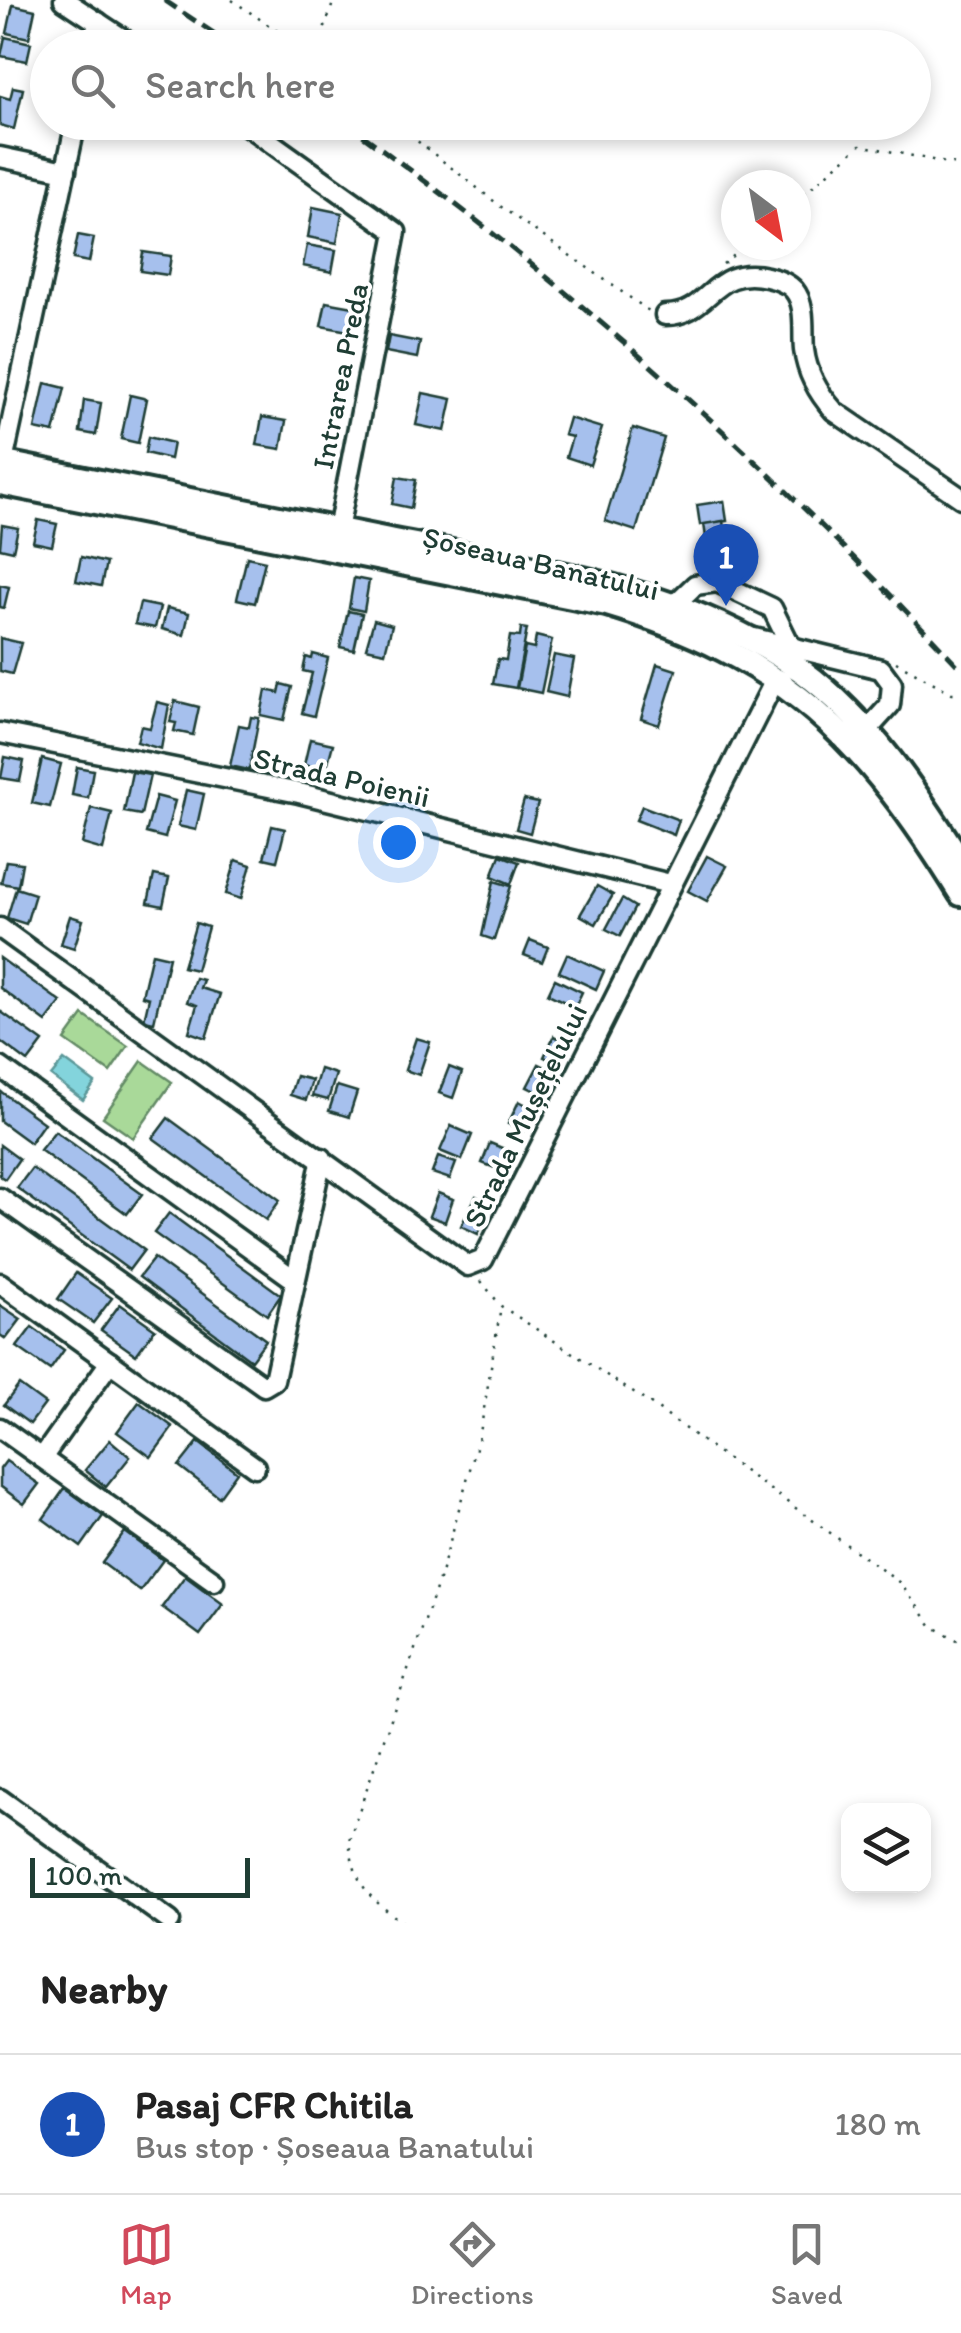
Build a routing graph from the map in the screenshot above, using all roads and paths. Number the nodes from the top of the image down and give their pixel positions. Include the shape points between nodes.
1 (64, 0) edge
2 (232, 0) edge
3 (334, 0) edge
4 (98, 22) junction
5 (96, 30) edge
6 (110, 30) edge
7 (276, 30) edge
8 (324, 30) edge
9 (72, 140) edge
10 (267, 140) edge
11 (417, 140) edge
12 (0, 157) edge
13 (961, 166) edge
14 (66, 171) junction
15 (811, 188) edge
16 (665, 315) joint
17 (1, 469) edge
18 (961, 498) edge
19 (338, 530) junction
20 (672, 606) junction
21 (739, 636) junction
22 (790, 644) junction
23 (871, 664) junction
24 (802, 671) junction
25 (776, 678) junction
26 (961, 694) edge
27 (864, 729) junction
28 (0, 734) edge
29 (961, 862) edge
30 (670, 884) junction
31 (961, 894) edge
32 (0, 928) edge
33 (0, 1067) edge
34 (322, 1158) junction
35 (0, 1198) edge
36 (475, 1266) junction
37 (295, 1280) junction
38 (0, 1283) edge
39 (501, 1306) junction
40 (110, 1362) junction
41 (0, 1428) edge
42 (42, 1458) junction
43 (256, 1466) dead end
44 (214, 1581) dead end
45 (961, 1642) edge
46 (0, 1800) edge
47 (170, 1921) edge
48 (404, 1923) edge

1 - 4 street
2 - 7 path
3 - 8 path
4 - 5 street
4 - 6 street
9 - 14 street
10 - 19 street, Intrarea Preda via 396,232
11 - 16 path via 633,301
12 - 14 street
13 - 15 path via 860,145
14 - 17 street
16 - 18 street via 690,310 733,275 786,283 800,299 804,352 818,394
17 - 19 main road, Șoseaua Banatului
17 - 25 main road, Șoseaua Banatului via 607,604 702,638
19 - 20 main road, Șoseaua Banatului via 572,577
20 - 21 main road, Șoseaua Banatului
20 - 22 street via 695,585 717,582 765,602
21 - 22 street
21 - 24 main road, Șoseaua Banatului
22 - 23 street
22 - 24 street
23 - 26 path via 898,662
23 - 27 street via 888,675 894,694 882,718
24 - 27 main road, Șoseaua Banatului
25 - 27 street via 837,720
25 - 30 street, Strada Mușețelului
25 - 31 main road, Șoseaua Banatului via 868,763
27 - 29 main road, Șoseaua Banatului
28 - 30 street, Strada Poienii via 299,793
30 - 36 street, Strada Mușețelului via 484,1260
32 - 34 street, Strada Mușețelului
33 - 37 street
34 - 36 street, Strada Mușețelului
34 - 37 street
35 - 37 street via 259,1385 274,1380
36 - 39 path
38 - 40 street
39 - 45 path via 790,1502 900,1583 932,1626
39 - 48 path via 480,1433 440,1578 349,1840 352,1872 375,1903
40 - 42 street
40 - 43 street
41 - 42 street
42 - 44 street
46 - 47 street

